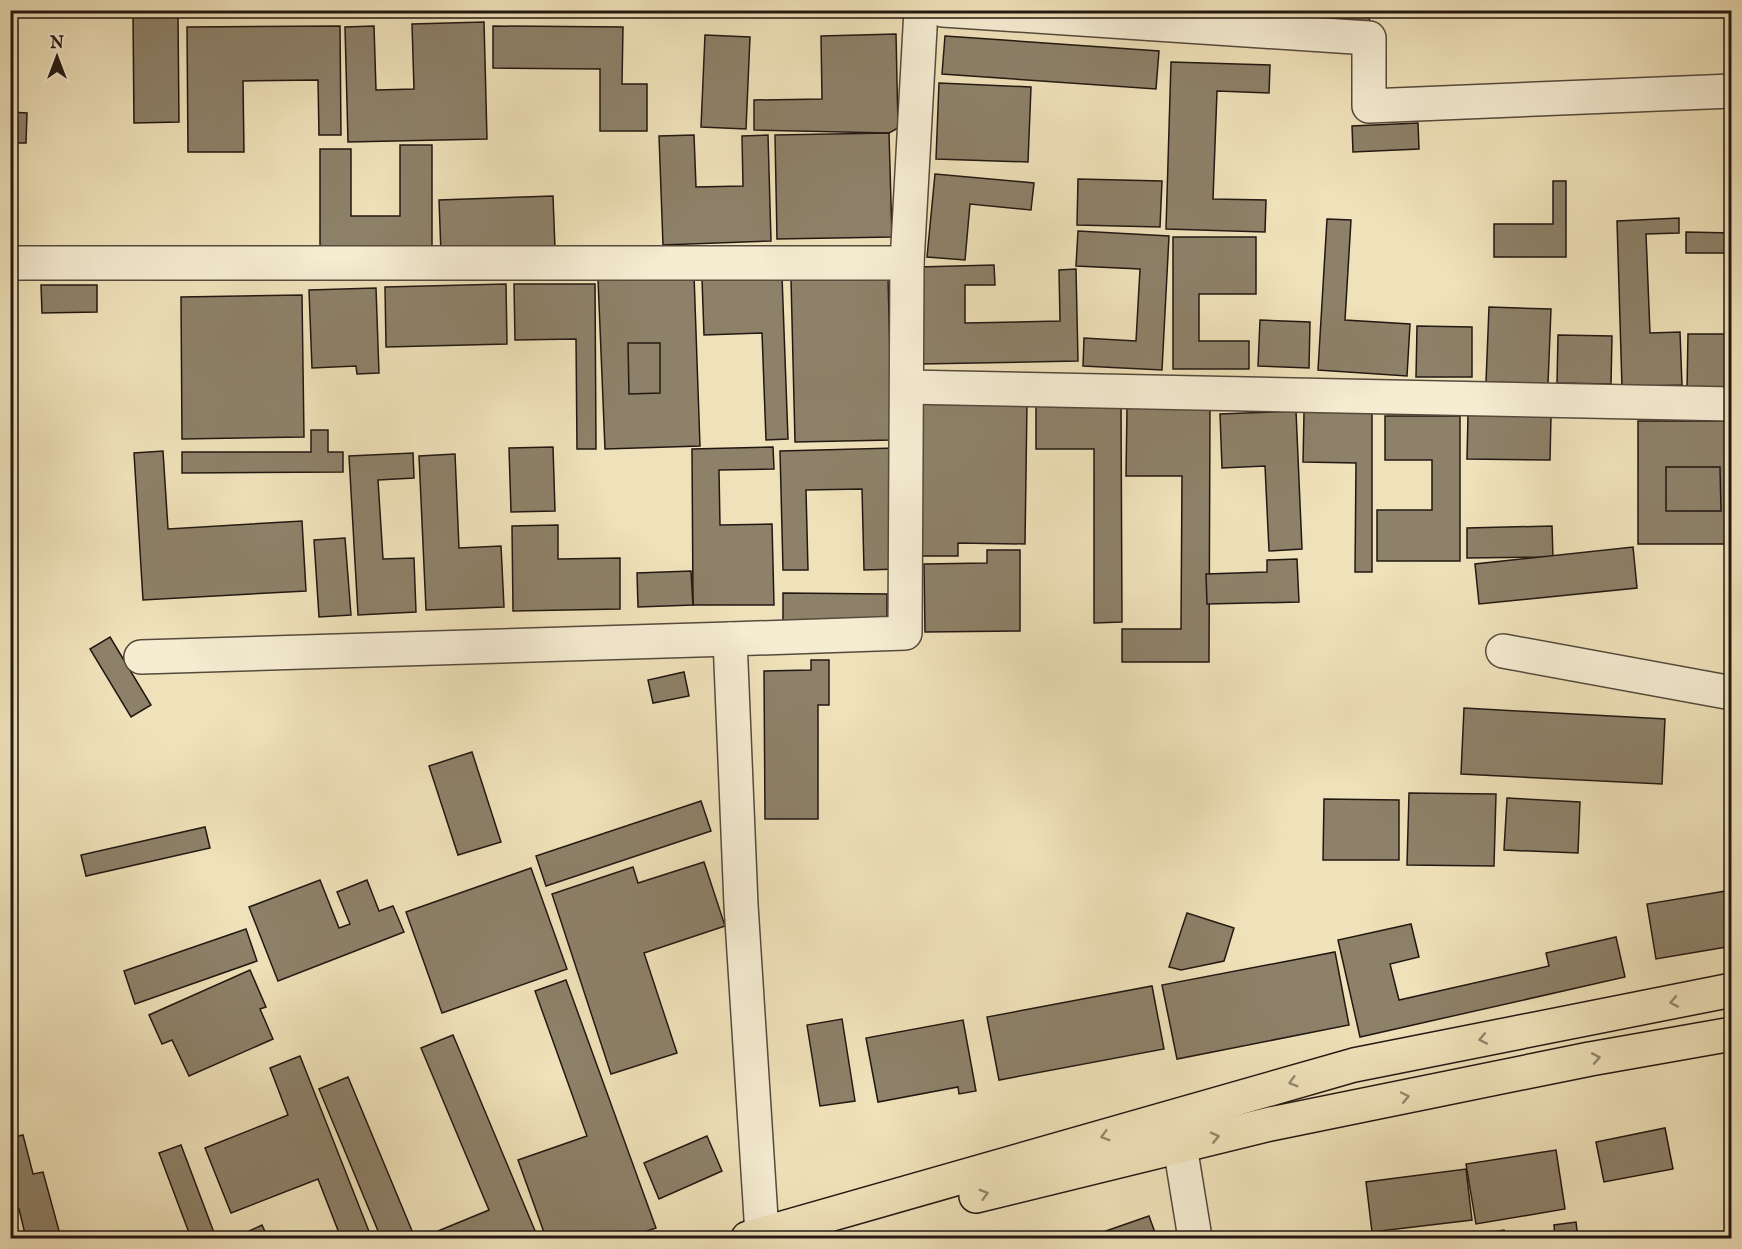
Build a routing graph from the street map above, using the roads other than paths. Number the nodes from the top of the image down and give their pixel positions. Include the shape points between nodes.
1 (921, 10) edge
2 (943, 10) edge
3 (1731, 91) edge
4 (10, 263) edge
5 (907, 263) junction
6 (907, 387) junction
7 (1731, 404) edge
8 (730, 639) junction
9 (1503, 651) dead end
10 (141, 657) dead end
11 (1731, 693) edge
12 (1731, 990) edge
13 (1731, 1034) edge
14 (1180, 1146) junction
15 (755, 1236) edge
16 (827, 1239) edge
17 (1196, 1239) edge

1 - 5 street
2 - 3 street via 1369,38 1369,106
4 - 5 street
5 - 6 street
6 - 7 street
6 - 8 street via 905,633
8 - 10 street
8 - 15 street
9 - 11 street
12 -> 15 main road via 1354,1065
14 -> 13 main road via 1270,1124
16 -> 14 main road via 998,1190
14 - 17 street

